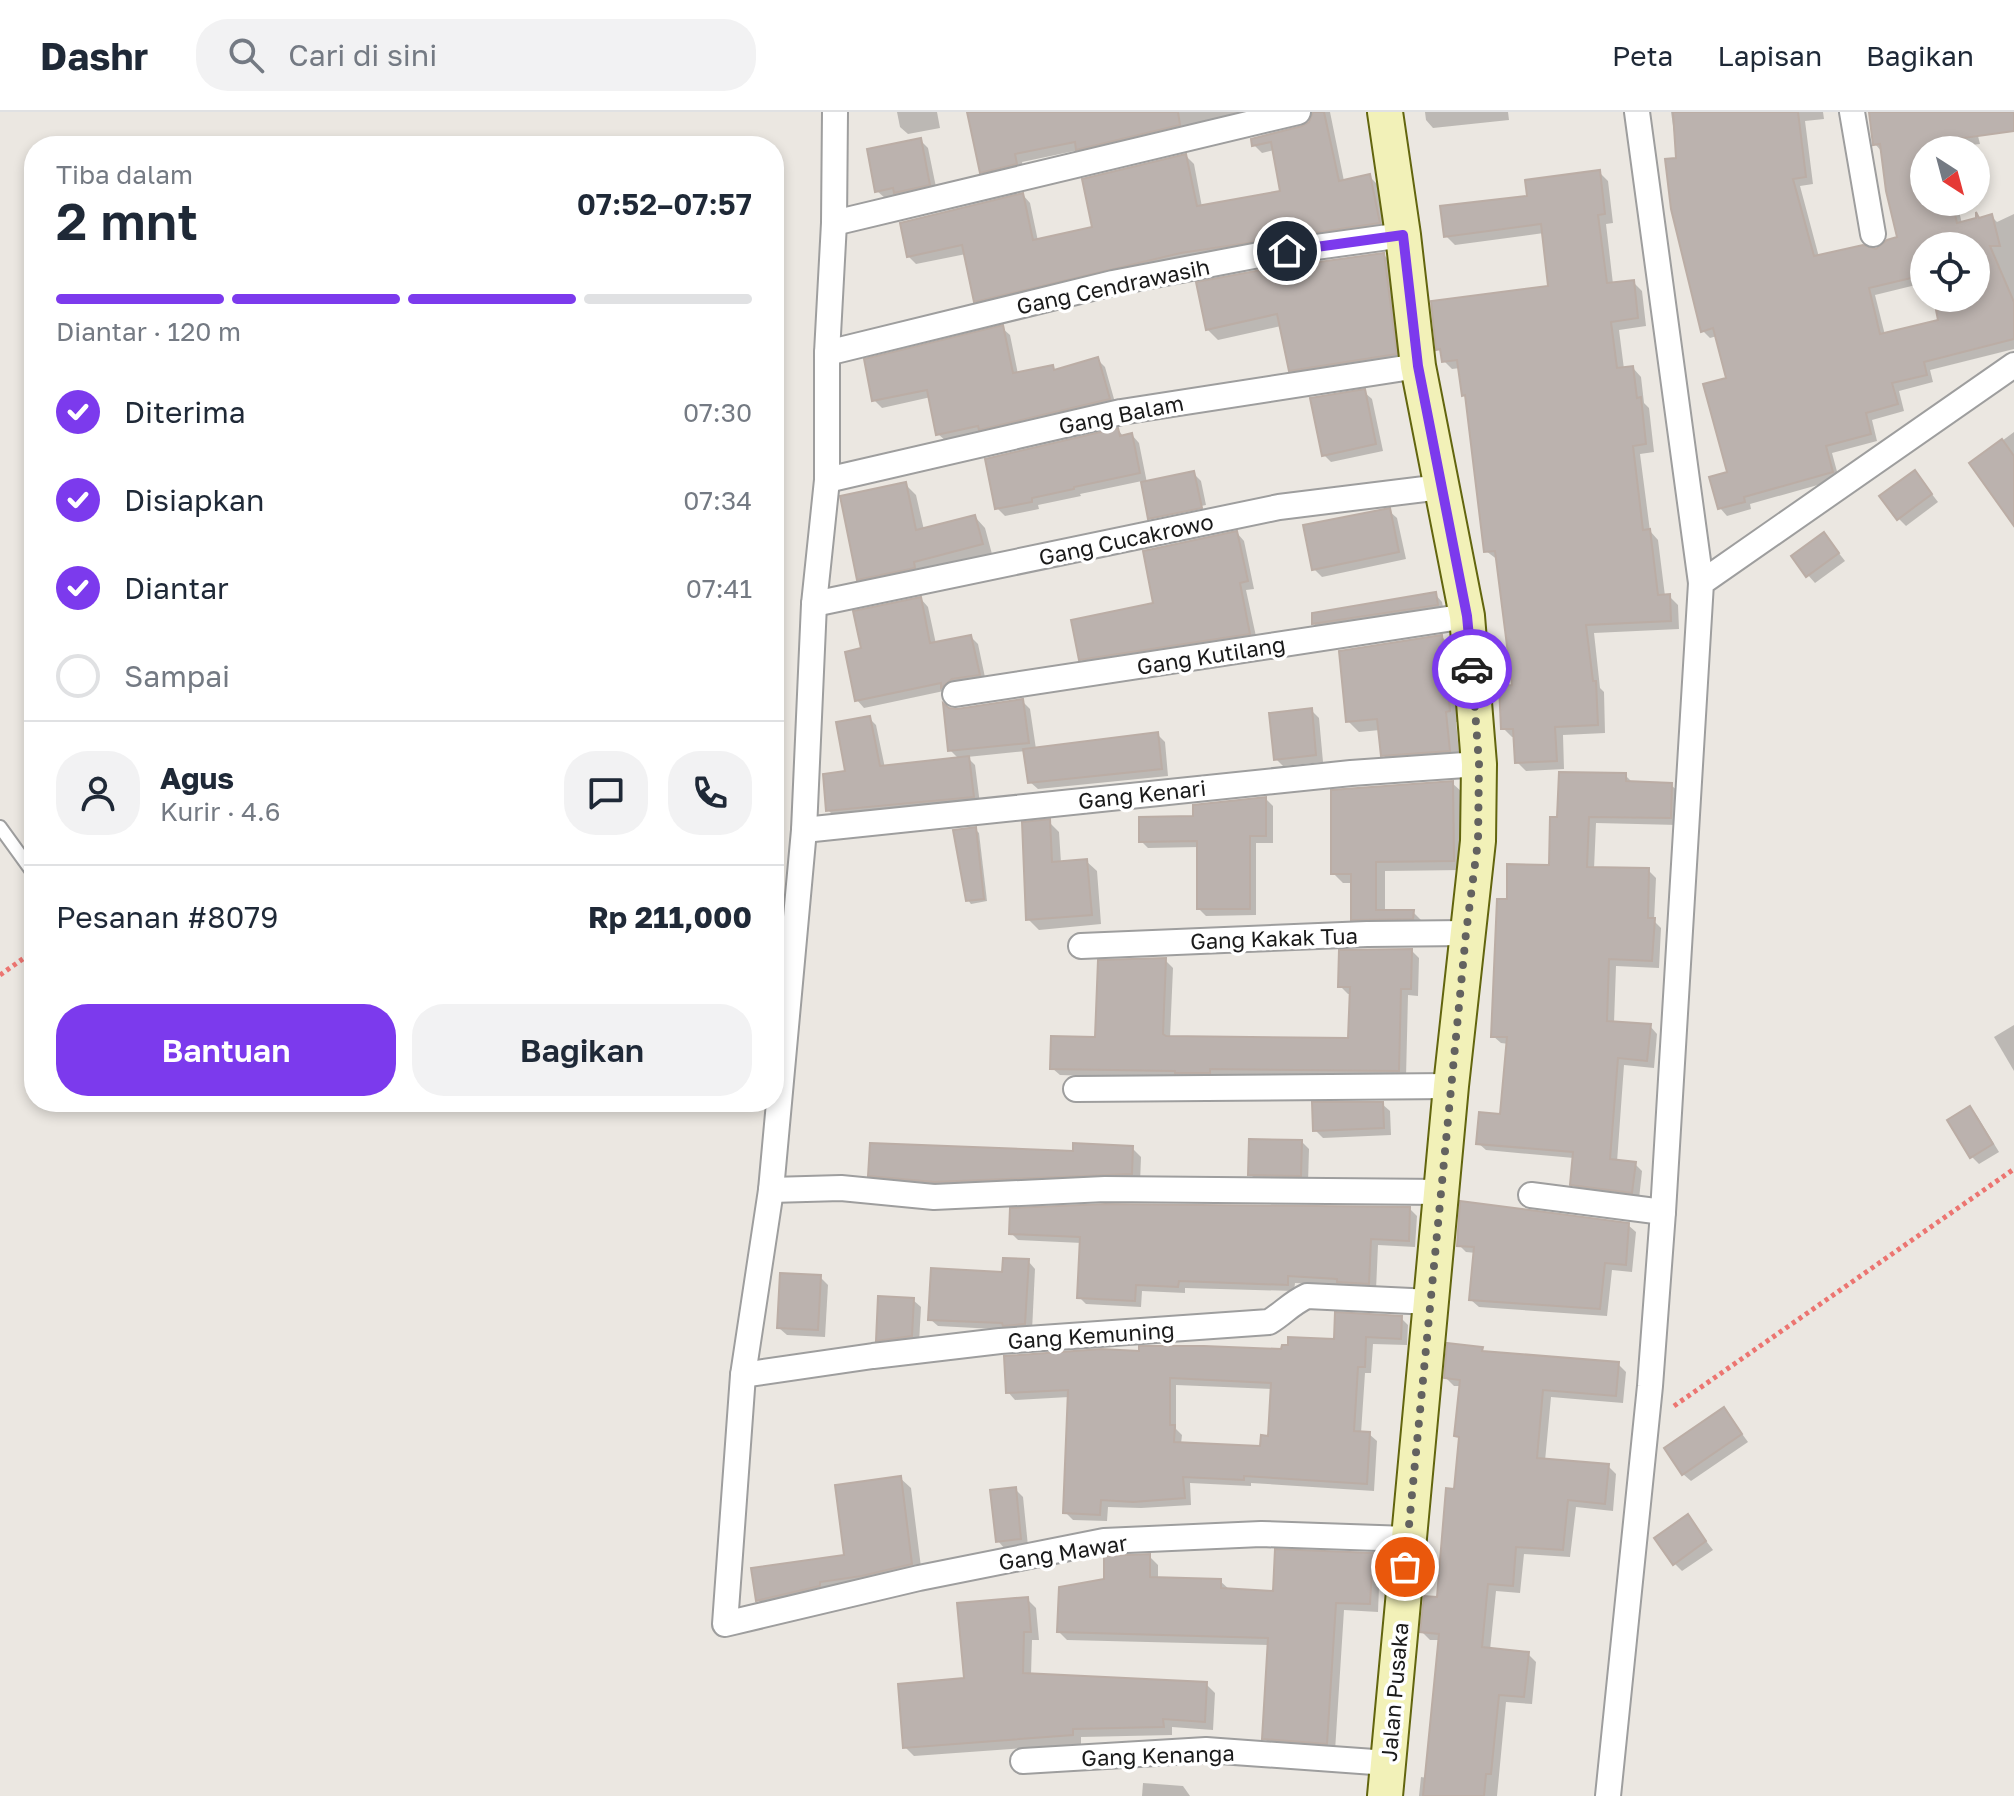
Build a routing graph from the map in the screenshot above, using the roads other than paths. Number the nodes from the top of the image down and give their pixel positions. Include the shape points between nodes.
1 (835, 112) edge
2 (1298, 112) edge
3 (1385, 112) edge
4 (1637, 112) edge
5 (1852, 112) edge
6 (834, 223) junction
7 (1873, 234) dead end
8 (1403, 235) junction
9 (827, 353) junction
10 (2014, 365) edge
11 (1418, 366) junction
12 (827, 480) junction
13 (1441, 487) junction
14 (1701, 583) junction
15 (814, 604) junction
16 (1467, 616) junction
17 (955, 694) dead end
18 (1479, 764) junction
19 (0, 827) edge
20 (804, 830) junction
21 (24, 860) edge
22 (1466, 933) junction
23 (1081, 946) dead end
24 (784, 1048) edge
25 (1451, 1086) junction
26 (1076, 1089) dead end
27 (778, 1112) edge
28 (771, 1190) junction
29 (1443, 1192) junction
30 (1531, 1195) dead end
31 (1663, 1212) junction
32 (1432, 1302) junction
33 (743, 1375) junction
34 (1408, 1539) junction
35 (1023, 1761) dead end
36 (1387, 1779) edge
37 (1608, 1796) edge

1 - 6 street
2 - 6 street
3 - 8 main road, Jalan Pusaka
4 - 14 street
5 - 7 street
6 - 9 street
8 - 9 street, Gang Cendrawasih via 1113,283
8 - 11 main road, Jalan Pusaka
9 - 12 street
10 - 14 street
11 - 12 street, Gang Balam via 1121,412
11 - 13 main road, Jalan Pusaka
12 - 15 street
13 - 15 street, Gang Cucakrowo via 1279,507
13 - 16 main road, Jalan Pusaka
14 - 31 street
15 - 20 street
16 - 17 street, Gang Kutilang
16 - 18 main road, Jalan Pusaka
18 - 20 street, Gang Kenari
18 - 22 main road, Jalan Pusaka via 1478,841
19 - 21 lane
20 - 24 street
22 - 23 street, Gang Kakak Tua
22 - 25 main road, Jalan Pusaka
25 - 26 street
25 - 29 main road, Jalan Pusaka
27 - 28 street
28 - 29 street via 841,1188 934,1197 1105,1189
28 - 33 street
29 - 32 main road, Jalan Pusaka
30 - 31 street
31 - 37 street
32 - 33 street, Gang Kemuning via 1307,1296 1269,1322 1000,1341
32 - 34 main road, Jalan Pusaka
33 - 34 street, Gang Mawar via 725,1624 1104,1541 1261,1534
34 - 36 main road, Jalan Pusaka
35 - 36 street, Gang Kenanga via 1206,1750

